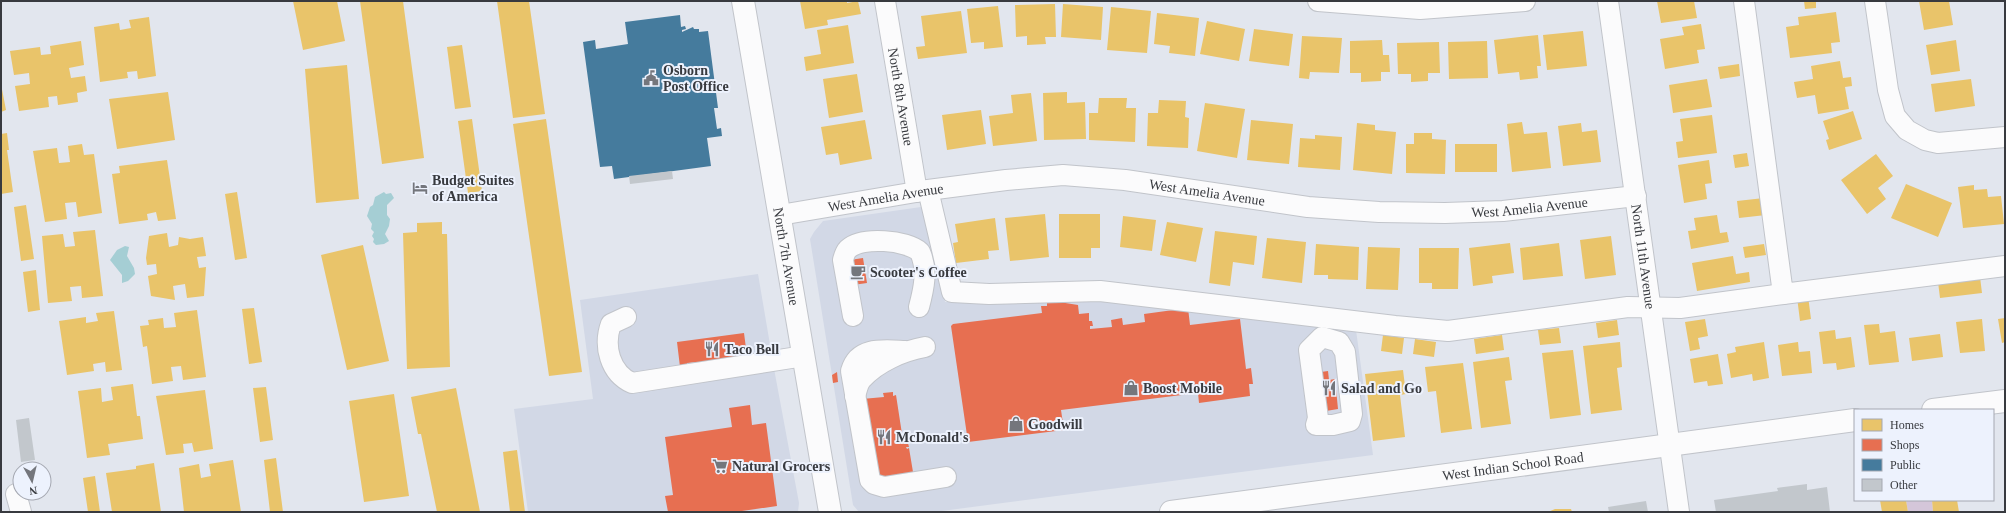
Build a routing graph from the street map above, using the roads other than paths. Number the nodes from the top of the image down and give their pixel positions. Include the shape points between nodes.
1 (742, 1) edge
2 (885, 1) edge
3 (1318, 1) edge
4 (1525, 1) edge
5 (1608, 1) edge
6 (1744, 1) edge
7 (1875, 1) edge
8 (2005, 137) edge
9 (923, 191) junction
10 (1636, 196) junction
11 (780, 215) junction
12 (2005, 266) edge
13 (1783, 294) junction
14 (919, 307) dead end
15 (1651, 308) junction
16 (853, 316) dead end
17 (626, 317) dead end
18 (925, 347) dead end
19 (804, 356) junction
20 (2005, 401) edge
21 (1941, 409) edge
22 (1854, 420) edge
23 (1669, 444) junction
24 (946, 477) dead end
25 (830, 512) edge
26 (1171, 512) edge
27 (1679, 512) edge

1 - 11 main road, North 7th Avenue
2 - 9 street, North 8th Avenue
3 - 4 street via 1420,9
5 - 10 street, North 11th Avenue
6 - 13 street
7 - 8 street via 1888,90 1895,116 1907,130 1925,140 1938,143
9 - 10 street, West Amelia Avenue via 1063,175 1125,180 1308,207 1445,213 1503,211
9 - 11 street, West Amelia Avenue
9 - 15 street, North 8th Avenue via 952,292 989,294 1100,291 1448,331 1628,307
10 - 15 street, North 11th Avenue
11 - 19 main road, North 7th Avenue
12 - 13 street
13 - 15 street via 1680,308
14 - 16 street via 925,269 920,252 908,244 871,242 849,248 843,260
15 - 23 street, North 11th Avenue
17 - 19 street via 611,324 608,337 609,354 614,369 632,383
18 - 24 street via 905,351 884,350 858,357 851,371 855,396 870,480 874,484 884,487 905,485
19 - 25 main road, North 7th Avenue
20 - 21 main road
22 - 23 main road, West Indian School Road
23 - 26 main road, West Indian School Road
23 - 27 street, North 11th Avenue

